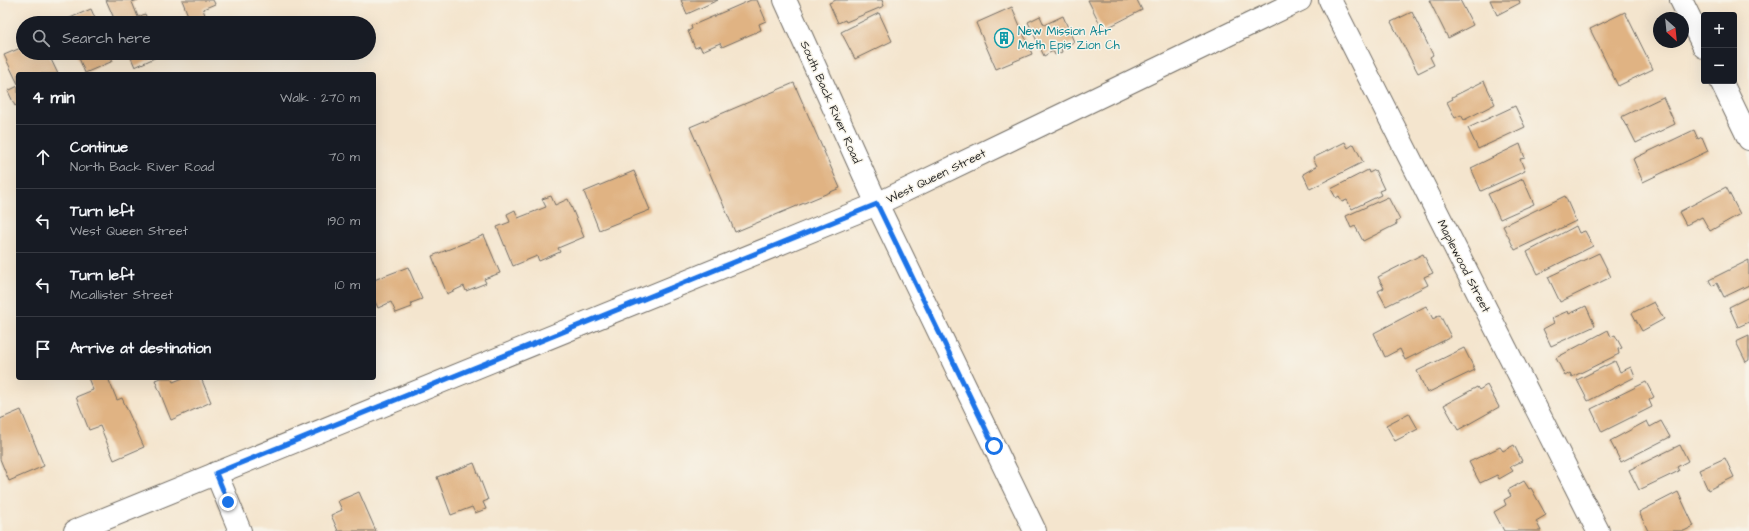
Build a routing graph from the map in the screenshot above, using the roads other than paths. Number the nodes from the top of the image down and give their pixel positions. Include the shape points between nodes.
1 (785, 0) edge
2 (1300, 0) edge
3 (1330, 0) edge
4 (1681, 0) edge
5 (1701, 41) edge
6 (1722, 84) edge
7 (1749, 139) edge
8 (877, 204) junction
9 (216, 473) junction
10 (75, 531) edge
11 (240, 531) edge
12 (1035, 531) edge
13 (1598, 531) edge

1 - 8 street, South Back River Road
2 - 8 street, West Queen Street
3 - 13 street, Maplewood Street
4 - 5 street
6 - 7 street
8 - 9 street, West Queen Street
8 - 12 street, South Back River Road
9 - 10 street, West Queen Street
9 - 11 street

